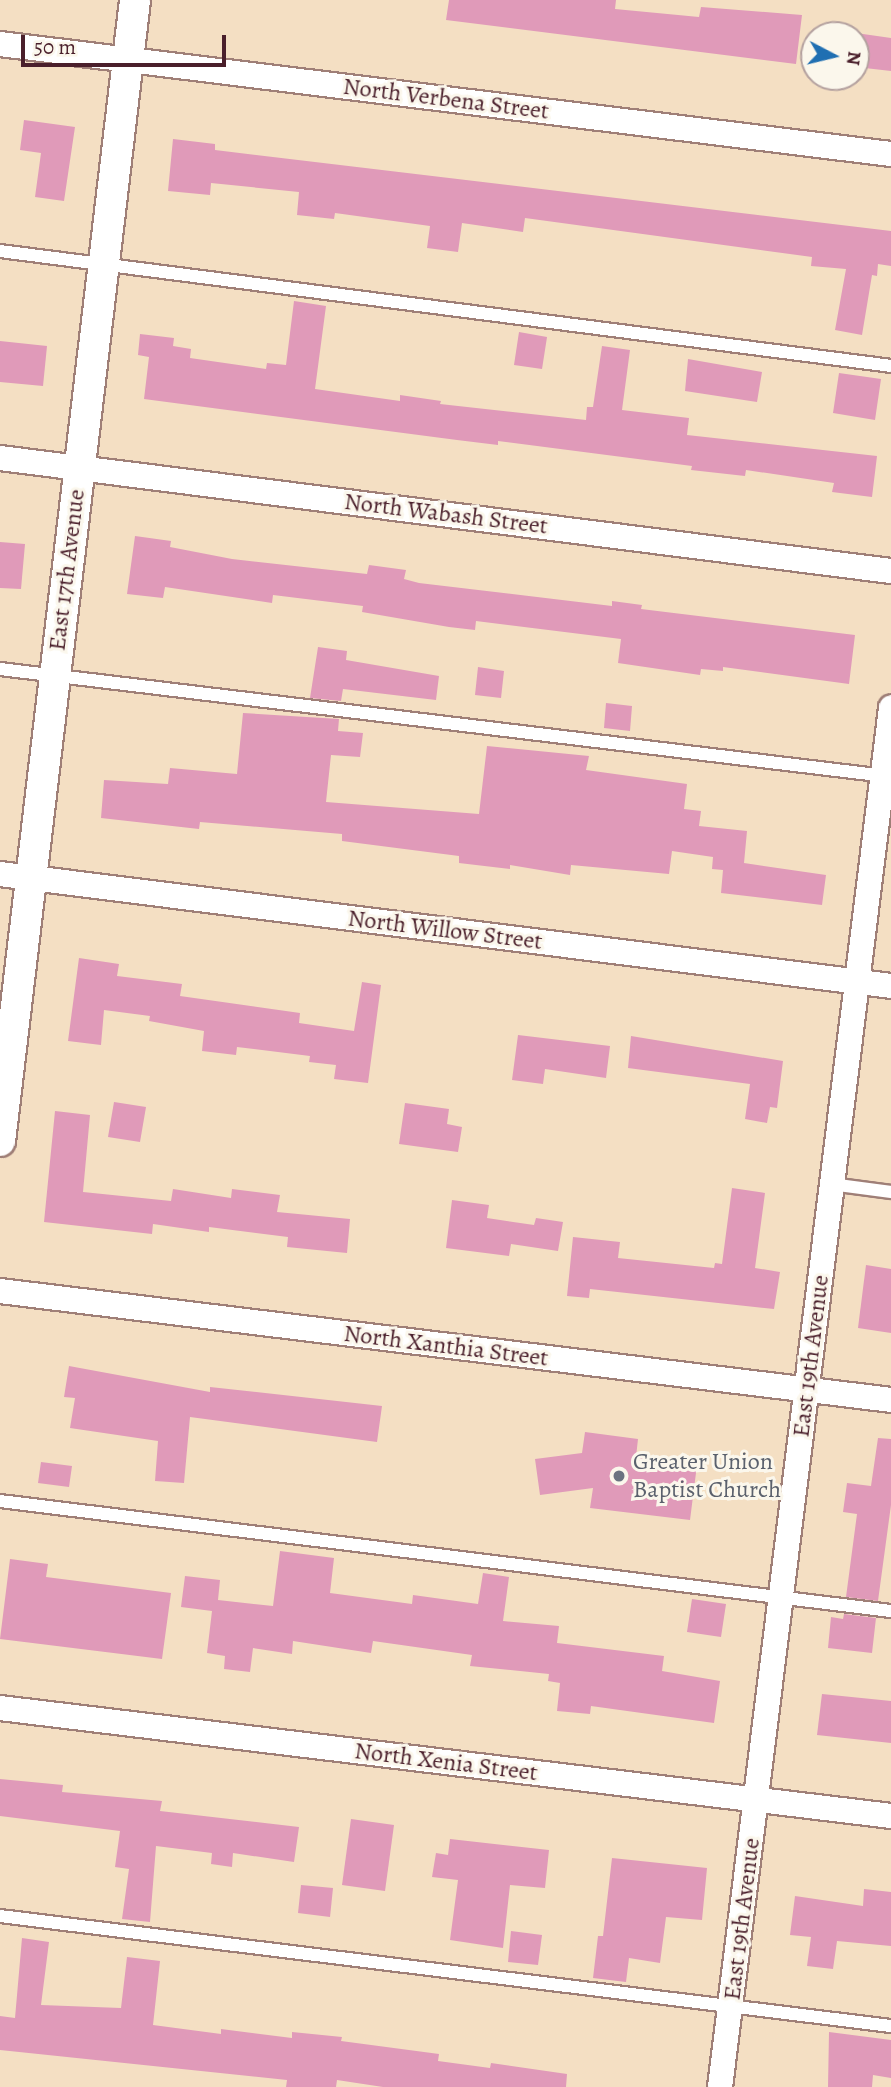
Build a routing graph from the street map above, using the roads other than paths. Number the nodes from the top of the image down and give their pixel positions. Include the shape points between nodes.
1 (135, 0) edge
2 (0, 44) edge
3 (128, 60) junction
4 (891, 155) edge
5 (0, 251) edge
6 (103, 264) junction
7 (891, 366) edge
8 (0, 458) edge
9 (79, 468) junction
10 (891, 571) edge
11 (0, 670) edge
12 (54, 676) junction
13 (891, 708) edge
14 (887, 776) edge
15 (0, 874) edge
16 (31, 878) junction
17 (858, 982) junction
18 (891, 986) edge
19 (3, 1084) edge
20 (0, 1141) edge
21 (831, 1184) junction
22 (891, 1192) edge
23 (0, 1292) edge
24 (807, 1390) junction
25 (891, 1400) edge
26 (0, 1501) edge
27 (782, 1598) junction
28 (891, 1611) edge
29 (0, 1708) edge
30 (757, 1800) junction
31 (891, 1816) edge
32 (0, 1916) edge
33 (731, 2007) junction
34 (891, 2026) edge
35 (720, 2087) edge

1 - 3 street, East 17th Avenue
2 - 3 street, North Verbena Street
3 - 4 street, North Verbena Street
3 - 6 street, East 17th Avenue
5 - 6 lane
6 - 7 lane
6 - 9 street, East 17th Avenue
8 - 9 street, North Wabash Street
9 - 10 street, North Wabash Street
9 - 12 street, East 17th Avenue
11 - 12 lane
12 - 14 lane
12 - 16 street, East 17th Avenue
13 - 14 street, East 19th Avenue
14 - 17 street, East 19th Avenue
15 - 16 street, North Willow Street
16 - 17 street, North Willow Street
16 - 19 street, East 17th Avenue
17 - 18 street, North Willow Street
17 - 21 street, East 19th Avenue
19 - 20 street, East 17th Avenue
21 - 22 lane
21 - 24 street, East 19th Avenue
23 - 24 street, North Xanthia Street
24 - 25 street, North Xanthia Street
24 - 27 street, East 19th Avenue
26 - 27 lane
27 - 28 lane
27 - 30 street, East 19th Avenue
29 - 30 street, North Xenia Street
30 - 31 street, North Xenia Street
30 - 33 street, East 19th Avenue
32 - 33 lane
33 - 34 lane
33 - 35 street, East 19th Avenue

